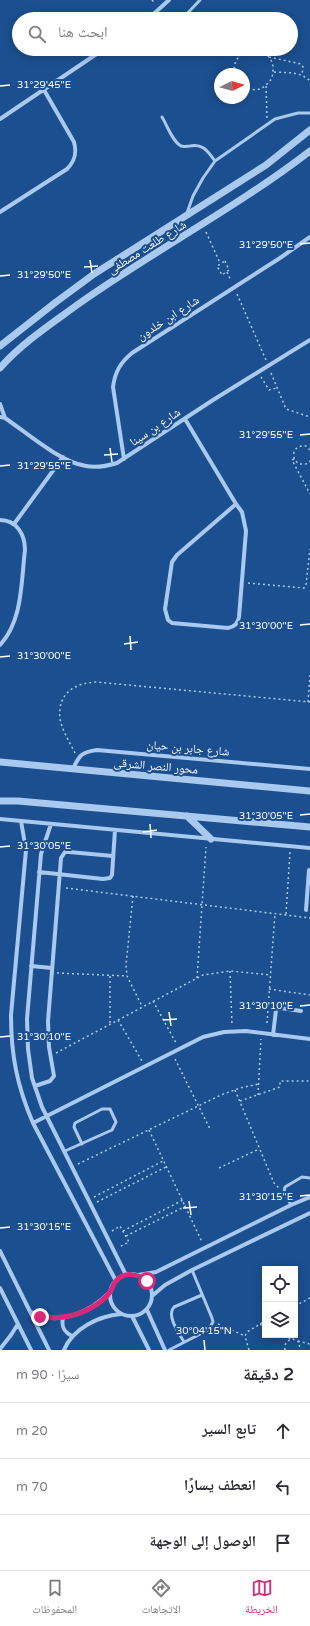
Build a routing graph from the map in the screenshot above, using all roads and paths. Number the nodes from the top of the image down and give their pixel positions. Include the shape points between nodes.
1 (169, 0) edge
2 (200, 0) edge
3 (158, 12) edge
4 (189, 12) edge
5 (94, 56) edge
6 (239, 56) edge
7 (269, 57) joint
8 (235, 68) edge
9 (274, 72) junction
10 (302, 75) junction
11 (310, 81) edge
12 (266, 86) junction
13 (250, 89) edge
14 (44, 90) junction
15 (310, 113) edge
16 (162, 117) dead end
17 (0, 119) edge
18 (267, 124) junction
19 (310, 130) edge
20 (310, 151) edge
21 (215, 161) junction
22 (0, 212) edge
23 (186, 216) junction
24 (202, 225) junction
25 (310, 237) edge
26 (220, 263) junction
27 (227, 272) junction
28 (234, 287) junction
29 (310, 340) edge
30 (0, 346) edge
31 (268, 366) junction
32 (0, 368) edge
33 (259, 372) junction
34 (277, 388) junction
35 (0, 404) edge
36 (0, 417) edge
37 (310, 417) edge
38 (5, 418) junction
39 (185, 419) junction
40 (310, 450) edge
41 (62, 457) junction
42 (124, 459) junction
43 (294, 459) junction
44 (310, 461) edge
45 (310, 494) edge
46 (236, 504) junction
47 (0, 520) edge
48 (14, 524) junction
49 (310, 549) edge
50 (242, 583) junction
51 (0, 645) edge
52 (310, 675) edge
53 (309, 690) edge
54 (309, 702) edge
55 (77, 759) junction
56 (0, 762) edge
57 (73, 769) junction
58 (310, 769) edge
59 (310, 792) edge
60 (0, 801) edge
61 (187, 816) junction
62 (0, 819) edge
63 (21, 821) junction
64 (51, 824) junction
65 (310, 827) edge
66 (116, 830) junction
67 (209, 839) junction
68 (291, 846) junction
69 (310, 848) edge
70 (113, 856) junction
71 (310, 870) edge
72 (39, 872) junction
73 (59, 875) junction
74 (58, 887) junction
75 (133, 896) junction
76 (308, 900) edge
77 (202, 904) junction
78 (306, 910) dead end
79 (275, 913) junction
80 (286, 915) junction
81 (310, 918) edge
82 (31, 966) junction
83 (52, 968) junction
84 (230, 971) junction
85 (51, 973) junction
86 (110, 975) junction
87 (270, 975) junction
88 (128, 976) junction
89 (196, 978) junction
90 (269, 989) junction
91 (310, 995) edge
92 (153, 1000) junction
93 (142, 1006) junction
94 (301, 1011) dead end
95 (118, 1020) junction
96 (110, 1024) junction
97 (232, 1032) junction
98 (264, 1033) junction
99 (273, 1035) junction
100 (310, 1039) edge
101 (180, 1049) junction
102 (172, 1053) junction
103 (51, 1056) junction
104 (145, 1067) junction
105 (310, 1081) edge
106 (258, 1084) junction
107 (35, 1086) junction
108 (235, 1090) junction
109 (258, 1095) junction
110 (240, 1101) junction
111 (198, 1106) junction
112 (47, 1116) junction
113 (33, 1123) junction
114 (210, 1129) dead end
115 (149, 1130) junction
116 (82, 1144) junction
117 (260, 1148) junction
118 (65, 1151) junction
119 (164, 1161) junction
120 (167, 1166) junction
121 (72, 1167) junction
122 (219, 1168) dead end
123 (310, 1178) edge
124 (284, 1190) junction
125 (310, 1197) edge
126 (88, 1199) junction
127 (183, 1200) junction
128 (91, 1205) junction
129 (291, 1205) junction
130 (186, 1206) junction
131 (310, 1213) edge
132 (123, 1231) junction
133 (106, 1234) junction
134 (126, 1236) junction
135 (205, 1247) junction
136 (114, 1250) junction
137 (0, 1251) edge
138 (192, 1270) junction
139 (126, 1275) junction
140 (138, 1275) junction
141 (116, 1281) junction
142 (0, 1288) edge
143 (111, 1291) junction
144 (202, 1294) junction
145 (152, 1296) junction
146 (310, 1298) edge
147 (298, 1304) edge
148 (147, 1310) junction
149 (30, 1312) junction
150 (121, 1314) junction
151 (132, 1316) junction
152 (63, 1318) junction
153 (212, 1322) junction
154 (18, 1324) junction
155 (260, 1324) edge
156 (72, 1336) junction
157 (245, 1336) junction
158 (290, 1338) edge
159 (293, 1339) junction
160 (296, 1340) junction
161 (184, 1342) junction
162 (310, 1344) edge
163 (0, 1349) edge
164 (31, 1350) edge
165 (49, 1350) edge
166 (64, 1350) edge
167 (149, 1350) edge
168 (165, 1350) edge
169 (169, 1350) edge
170 (249, 1350) edge
171 (286, 1350) edge
172 (300, 1350) edge

1 - 3 street
2 - 4 lane
5 - 14 street
6 - 8 path
7 - 9 path
7 - 10 path via 301,64
9 - 10 path
9 - 12 path
10 - 11 path
12 - 13 path via 258,90
12 - 18 path
14 - 17 street
14 - 22 street via 74,142 75,157 67,169
15 - 18 lane via 275,119
16 - 21 lane via 177,143 185,147 195,145 205,148
18 - 21 lane
19 - 23 street, شارع طلعت مصطفى via 266,165
20 - 24 street, شارع طلعت مصطفى via 277,177
21 - 23 lane via 200,184
23 - 30 street, شارع طلعت مصطفى via 94,274
24 - 26 path
24 - 32 street, شارع طلعت مصطفى via 90,296 25,344
25 - 28 street, شارع ابن خلدون
26 - 27 path via 225,262 229,270
26 - 27 path via 217,266 222,274
27 - 28 path
28 - 31 path
28 - 42 street, شارع ابن خلدون via 132,353 118,368 113,387
29 - 31 street, شارع بن سينا
31 - 33 street, شارع بن سينا
31 - 34 path
33 - 34 path via 268,389
33 - 39 street, شارع بن سينا
34 - 37 path via 286,409
35 - 38 street
36 - 38 street, شارع بن سينا
38 - 41 street, شارع بن سينا
39 - 42 street, شارع بن سينا
39 - 46 street
40 - 43 path via 306,446 299,446 294,452
41 - 42 street, شارع بن سينا via 87,467 102,467
41 - 48 street
43 - 44 path via 302,465
43 - 45 path via 292,460
46 - 50 street via 245,521 246,531
46 - 50 street via 174,558 164,609 166,615 172,623 231,627 239,620
47 - 48 street
48 - 51 street via 22,534 26,550 17,616 10,632
49 - 50 path via 304,588
52 - 53 path
53 - 54 path
54 - 55 path via 96,682 83,683 72,688 64,697 60,708 60,720
55 - 57 street
55 - 58 street, شارع جابر بن حيان via 86,752 97,750
56 - 57 street, محور النصر الشرقى
57 - 59 street, محور النصر الشرقى
60 - 61 street
61 - 65 street
61 - 67 street
62 - 63 street
63 - 64 street
63 - 113 street via 26,850 11,1038 18,1084
64 - 66 street
64 - 72 street via 42,848
66 - 67 street
66 - 70 street
67 - 68 street
67 - 77 path
68 - 69 street
68 - 80 path
70 - 73 street via 65,852 61,858
70 - 73 street via 112,875 107,880
71 - 76 street
72 - 73 street
72 - 82 street
73 - 74 street
74 - 75 path
74 - 83 street
75 - 77 path
75 - 88 path via 126,966
76 - 78 street
77 - 79 path
77 - 89 path
79 - 80 path
79 - 87 path
80 - 81 path
82 - 83 street
82 - 107 street via 27,1019 28,1049
83 - 85 street
84 - 87 path
84 - 89 path
84 - 97 path
85 - 86 path
85 - 103 street via 48,1021
86 - 88 path
86 - 96 path
87 - 90 path
88 - 93 path
89 - 92 path
90 - 91 path
90 - 98 path
92 - 93 path
92 - 101 path
93 - 95 path
94 - 99 street via 281,1008 276,1010
95 - 96 path
95 - 104 path
96 - 103 path
97 - 98 street
97 - 101 street via 203,1037
98 - 99 street
98 - 106 path
99 - 100 street
101 - 102 street
102 - 104 street
102 - 111 path
103 - 107 street via 54,1073 52,1079
104 - 112 street
105 - 109 path via 280,1081 280,1087
106 - 108 path
106 - 109 path
107 - 112 street
108 - 110 path
108 - 111 path
109 - 110 path
110 - 117 path
111 - 114 path
111 - 115 path
112 - 113 street
112 - 118 street
113 - 141 street
115 - 119 path
115 - 121 path
116 - 116 lane via 114,1128 115,1119 110,1109 102,1108 75,1123 74,1127
116 - 118 lane
117 - 122 path
117 - 124 path via 274,1184
118 - 121 street
119 - 120 path
119 - 126 path
120 - 127 path
120 - 128 path
121 - 126 street
123 - 124 lane via 302,1177 286,1185
124 - 129 lane
125 - 129 street
126 - 128 street
127 - 130 path
127 - 132 path
128 - 133 street
129 - 135 street
130 - 134 path
130 - 135 path
131 - 138 street
132 - 133 path via 120,1226
132 - 134 path
133 - 136 street
134 - 136 path via 129,1242
135 - 140 street via 156,1272
136 - 139 street
137 - 149 street
138 - 144 lane
138 - 145 street via 165,1285
139 - 140 street
139 - 141 street
140 - 145 street via 147,1281
141 - 143 street
142 - 154 street
143 - 150 street via 111,1302
143 - 152 street via 91,1308
144 - 153 lane
144 - 161 lane via 172,1309 171,1316
145 - 148 street
146 - 147 path
148 - 151 street via 140,1315
148 - 168 street
149 - 152 street via 40,1317
149 - 165 street
150 - 151 street
150 - 156 street via 98,1320 81,1328
151 - 167 street
152 - 156 street via 63,1329
153 - 157 path
153 - 161 lane via 208,1330
154 - 163 street
154 - 164 street
155 - 157 path
156 - 166 street
157 - 170 path
158 - 159 path
159 - 160 path
159 - 171 path via 285,1345
160 - 162 path
160 - 172 path
161 - 169 lane

